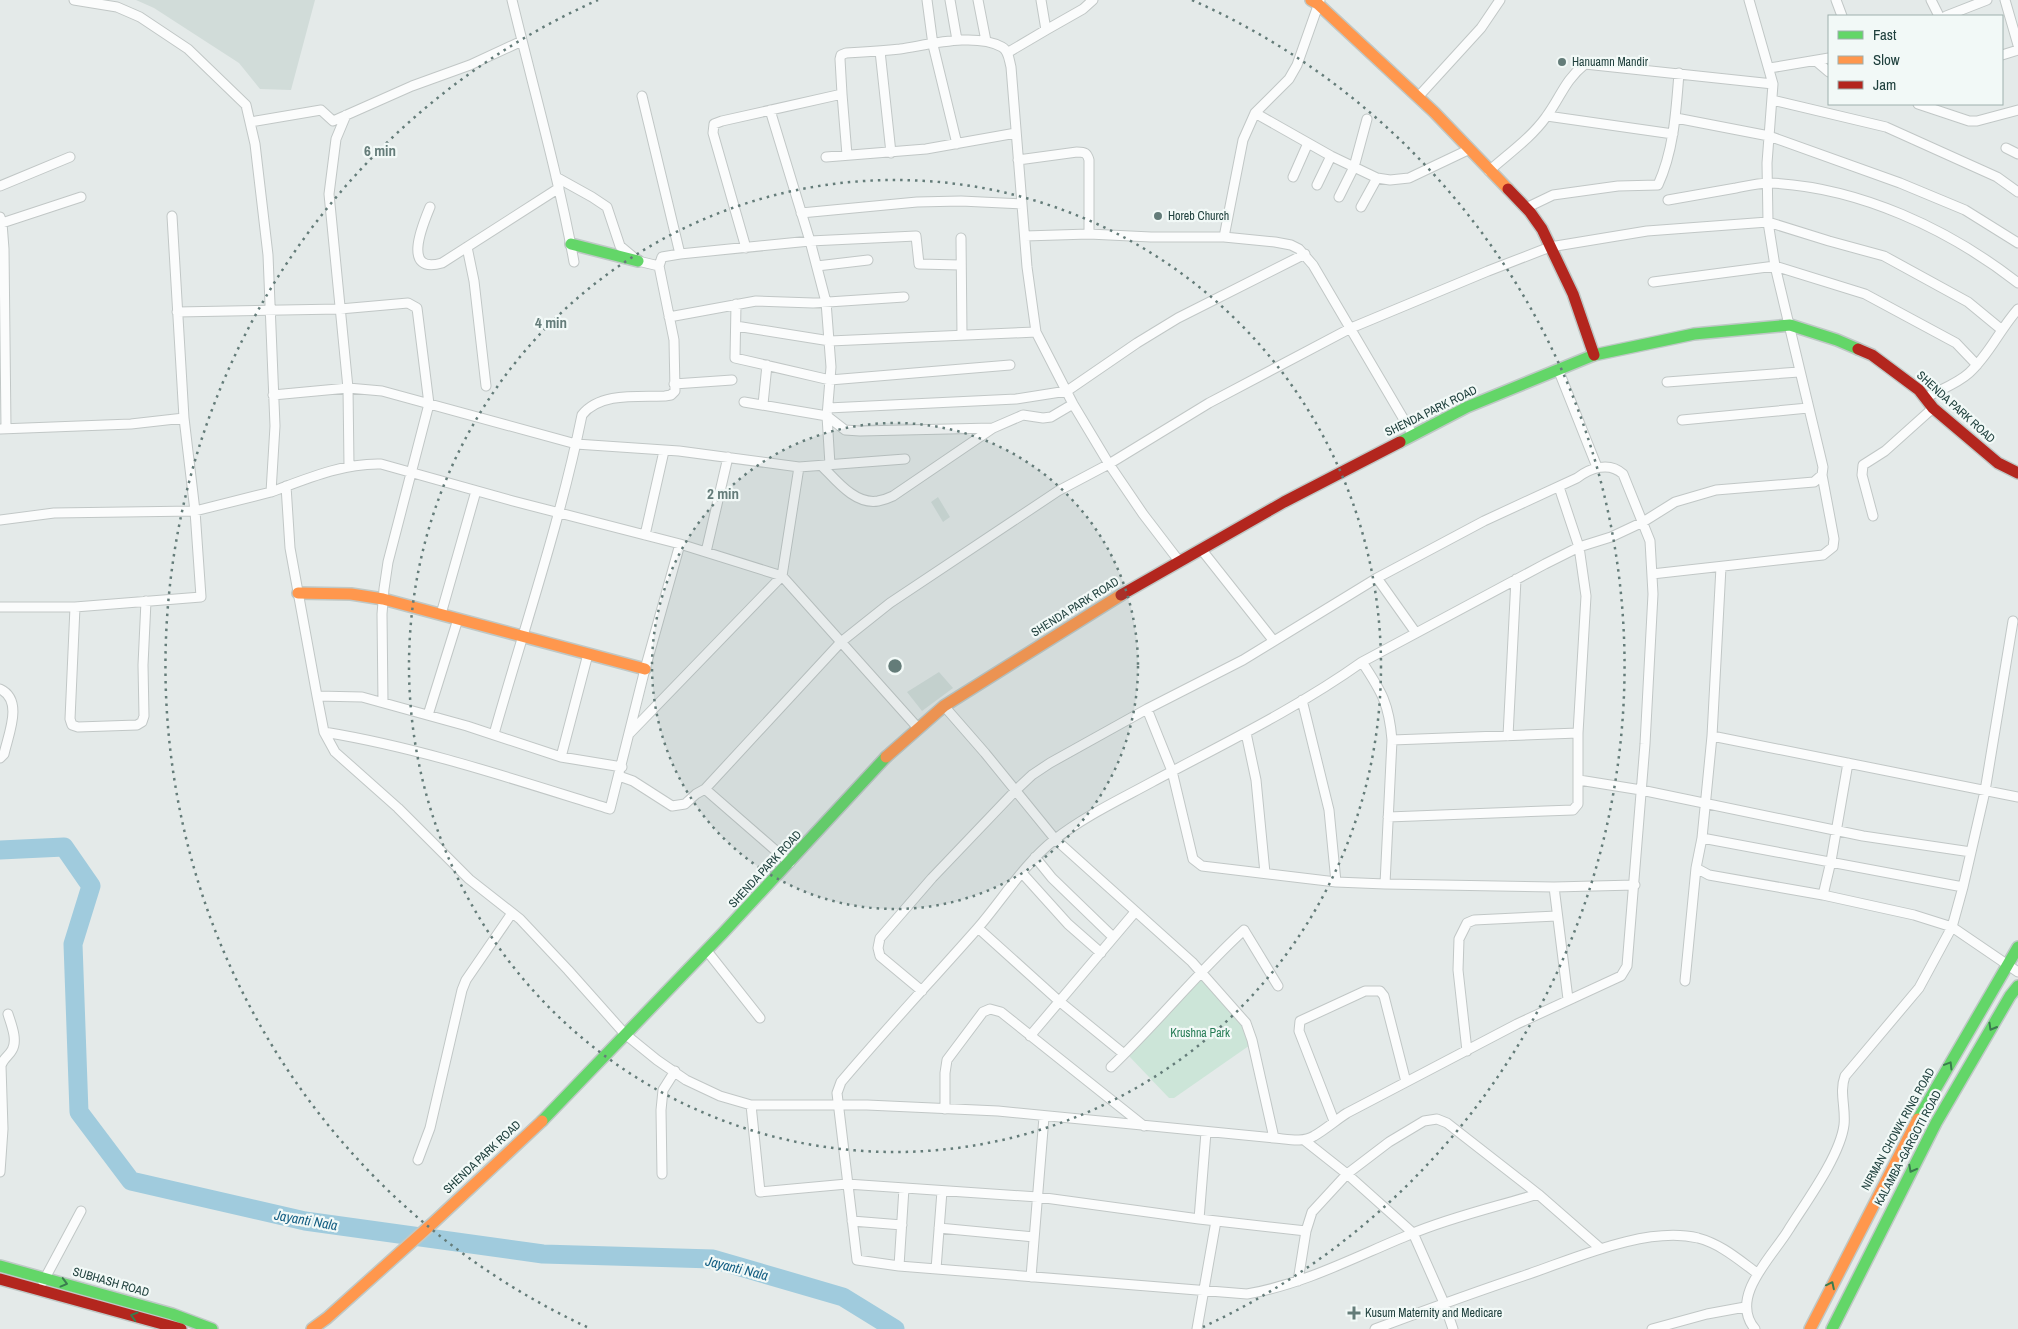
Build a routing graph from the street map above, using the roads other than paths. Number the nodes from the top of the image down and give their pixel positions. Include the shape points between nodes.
1 (74, 0) edge
2 (512, 0) edge
3 (927, 0) edge
4 (950, 0) edge
5 (978, 0) edge
6 (1041, 0) edge
7 (1093, 0) edge
8 (1500, 0) edge
9 (1749, 0) edge
10 (1836, 0) edge
11 (1932, 0) edge
12 (1987, 0) edge
13 (2005, 0) edge
14 (1317, 1) edge
15 (1842, 15) edge
16 (1939, 15) edge
17 (1949, 15) edge
18 (1046, 30) junction
19 (957, 40) junction
20 (522, 41) junction
21 (986, 41) junction
22 (933, 45) junction
23 (2018, 45) edge
24 (2018, 50) edge
25 (880, 51) junction
26 (1008, 53) junction
27 (2003, 55) edge
28 (1828, 58) edge
29 (1816, 61) junction
30 (1770, 68) junction
31 (1828, 71) edge
32 (1679, 73) junction
33 (1773, 84) junction
34 (842, 94) junction
35 (642, 96) dead end
36 (1418, 97) junction
37 (1772, 100) junction
38 (1921, 105) edge
39 (770, 110) junction
40 (2018, 110) edge
41 (1255, 113) junction
42 (346, 116) junction
43 (1547, 116) junction
44 (1676, 118) junction
45 (1367, 119) dead end
46 (250, 122) junction
47 (1016, 133) junction
48 (1673, 134) junction
49 (1769, 136) junction
50 (1308, 143) junction
51 (957, 144) junction
52 (2006, 148) dead end
53 (1470, 149) junction
54 (891, 153) junction
55 (2018, 154) edge
56 (847, 155) junction
57 (1332, 156) junction
58 (70, 157) dead end
59 (826, 157) dead end
60 (1018, 160) junction
61 (1354, 167) junction
62 (1489, 171) junction
63 (556, 177) junction
64 (1293, 178) dead end
65 (1377, 178) junction
66 (1768, 183) junction
67 (1317, 185) dead end
68 (0, 186) edge
69 (559, 188) junction
70 (2018, 192) edge
71 (81, 197) dead end
72 (1339, 197) dead end
73 (1668, 200) dead end
74 (1022, 204) junction
75 (430, 207) dead end
76 (1361, 207) dead end
77 (1526, 208) junction
78 (801, 213) junction
79 (172, 216) dead end
80 (1, 220) edge
81 (1768, 222) junction
82 (1089, 234) junction
83 (1025, 236) junction
84 (1224, 237) junction
85 (961, 238) dead end
86 (810, 241) junction
87 (2018, 242) edge
88 (570, 244) junction
89 (467, 247) junction
90 (1550, 247) junction
91 (746, 248) junction
92 (680, 254) junction
93 (1305, 254) junction
94 (868, 260) dead end
95 (638, 261) junction
96 (574, 262) dead end
97 (658, 266) junction
98 (817, 266) junction
99 (960, 266) junction
100 (1775, 266) junction
101 (1653, 282) dead end
102 (2018, 283) edge
103 (904, 297) dead end
104 (826, 302) junction
105 (736, 304) junction
106 (270, 309) junction
107 (340, 309) junction
108 (2018, 309) edge
109 (177, 312) junction
110 (669, 317) junction
111 (1790, 325) junction
112 (736, 326) junction
113 (1351, 328) junction
114 (2002, 330) junction
115 (1036, 332) junction
116 (962, 336) junction
117 (830, 341) junction
118 (1594, 355) junction
119 (767, 365) junction
120 (1010, 365) dead end
121 (1977, 365) junction
122 (1558, 369) junction
123 (1799, 372) junction
124 (732, 380) dead end
125 (830, 380) junction
126 (1667, 382) dead end
127 (674, 384) junction
128 (486, 386) dead end
129 (348, 388) junction
130 (1067, 391) junction
131 (273, 396) junction
132 (1925, 398) junction
133 (744, 402) dead end
134 (429, 404) junction
135 (763, 404) junction
136 (1073, 404) junction
137 (1808, 408) junction
138 (1933, 408) junction
139 (827, 412) junction
140 (184, 418) junction
141 (1682, 420) dead end
142 (3, 428) edge
143 (993, 428) junction
144 (1413, 435) junction
145 (576, 444) junction
146 (664, 451) junction
147 (728, 458) junction
148 (905, 459) dead end
149 (1109, 464) junction
150 (349, 466) junction
151 (799, 466) junction
152 (826, 466) junction
153 (1597, 467) junction
154 (412, 472) junction
155 (2018, 473) edge
156 (1822, 475) junction
157 (286, 486) junction
158 (1559, 487) junction
159 (476, 491) junction
160 (270, 492) junction
161 (194, 510) junction
162 (560, 513) junction
163 (1873, 516) dead end
164 (0, 520) edge
165 (1643, 522) junction
166 (645, 535) junction
167 (680, 544) junction
168 (1578, 547) junction
169 (1201, 549) junction
170 (706, 552) junction
171 (1179, 561) junction
172 (1721, 567) junction
173 (1652, 574) junction
174 (782, 576) junction
175 (1377, 578) junction
176 (1516, 579) junction
177 (298, 593) junction
178 (383, 599) junction
179 (146, 601) junction
180 (0, 607) edge
181 (75, 607) junction
182 (442, 614) junction
183 (458, 619) junction
184 (2013, 621) dead end
185 (1416, 634) junction
186 (522, 636) junction
187 (1273, 640) junction
188 (841, 642) junction
189 (588, 654) junction
190 (1362, 662) junction
191 (645, 669) junction
192 (0, 690) edge
193 (317, 696) junction
194 (1302, 700) junction
195 (382, 702) junction
196 (944, 706) junction
197 (1147, 709) junction
198 (428, 715) junction
199 (918, 728) junction
200 (324, 732) junction
201 (1246, 733) junction
202 (1578, 733) junction
203 (494, 734) junction
204 (628, 734) junction
205 (1508, 736) junction
206 (1712, 736) junction
207 (1392, 740) junction
208 (561, 757) junction
209 (0, 758) edge
210 (1848, 763) junction
211 (1172, 771) junction
212 (621, 772) junction
213 (1579, 780) junction
214 (705, 789) junction
215 (1016, 790) junction
216 (1641, 790) junction
217 (1985, 791) junction
218 (2018, 798) edge
219 (1706, 804) junction
220 (1388, 817) junction
221 (1836, 830) junction
222 (1702, 838) junction
223 (1055, 839) junction
224 (1970, 852) junction
225 (1035, 857) junction
226 (1831, 861) junction
227 (790, 863) junction
228 (1696, 868) junction
229 (1022, 873) junction
230 (1265, 873) junction
231 (1336, 882) junction
232 (1385, 884) junction
233 (1635, 885) junction
234 (1963, 886) junction
235 (1554, 887) junction
236 (1823, 895) junction
237 (1135, 912) junction
238 (512, 913) junction
239 (1558, 916) junction
240 (1952, 927) junction
241 (978, 928) junction
242 (1113, 937) junction
243 (2018, 947) edge
244 (706, 951) junction
245 (1101, 953) junction
246 (2008, 966) junction
247 (1201, 972) junction
248 (2018, 972) edge
249 (1685, 981) dead end
250 (1278, 986) dead end
251 (2018, 986) edge
252 (922, 992) junction
253 (1568, 999) junction
254 (1059, 1001) junction
255 (8, 1014) dead end
256 (760, 1018) dead end
257 (625, 1034) junction
258 (1030, 1036) junction
259 (1467, 1050) junction
260 (1124, 1054) junction
261 (1111, 1066) dead end
262 (674, 1071) junction
263 (1406, 1082) junction
264 (751, 1105) junction
265 (837, 1105) junction
266 (945, 1109) junction
267 (1044, 1117) junction
268 (1334, 1120) junction
269 (1145, 1126) junction
270 (1206, 1132) junction
271 (1274, 1138) junction
272 (1304, 1140) junction
273 (418, 1160) dead end
274 (0, 1167) edge
275 (662, 1174) dead end
276 (1347, 1174) junction
277 (847, 1184) junction
278 (904, 1188) junction
279 (942, 1191) junction
280 (1538, 1194) junction
281 (1038, 1197) junction
282 (81, 1211) dead end
283 (1199, 1219) junction
284 (852, 1221) junction
285 (1216, 1222) junction
286 (902, 1226) junction
287 (939, 1228) junction
288 (1306, 1232) junction
289 (1413, 1233) junction
290 (1034, 1237) junction
291 (1601, 1249) junction
292 (0, 1266) edge
293 (898, 1266) junction
294 (936, 1269) junction
295 (1757, 1273) junction
296 (1031, 1277) junction
297 (45, 1278) junction
298 (0, 1279) edge
299 (1298, 1282) junction
300 (40, 1289) junction
301 (1204, 1291) junction
302 (1444, 1303) junction
303 (1745, 1306) junction
304 (181, 1329) edge
305 (212, 1329) edge
306 (312, 1329) edge
307 (1197, 1329) edge
308 (1375, 1329) edge
309 (1453, 1329) edge
310 (1652, 1329) edge
311 (1755, 1329) edge
312 (1810, 1329) edge
313 (1832, 1329) edge

1 - 46 street via 117,7 140,17 188,49 246,105
2 - 20 street
3 - 22 street
4 - 19 street
5 - 21 street
6 - 18 street
7 - 18 street
8 - 36 street via 1481,28
9 - 30 street
10 - 15 street
11 - 16 street
12 - 17 street
13 - 23 street
14 - 36 main road
14 - 41 street via 1297,66 1289,79
18 - 26 street
19 - 21 street
19 - 22 street
20 - 42 street
20 - 63 street
21 - 26 street via 1003,47
22 - 25 street
22 - 51 street
24 - 27 street
25 - 34 street via 842,55
25 - 54 street
26 - 47 street
28 - 29 street
29 - 30 street
29 - 31 street
30 - 33 street
32 - 33 street
32 - 43 street via 1585,64 1572,75
32 - 44 street
33 - 37 street
34 - 39 street
34 - 56 street
35 - 92 street
36 - 53 main road
37 - 49 street
37 - 70 street via 1886,128 1997,177
38 - 40 street via 1969,121
39 - 78 street
39 - 91 street via 722,121 714,124 713,129
41 - 50 street
41 - 84 street via 1243,140
42 - 46 street via 333,121 321,110
42 - 107 street via 336,140 329,194
43 - 48 street
43 - 62 street via 1538,128
44 - 48 street
44 - 49 street
45 - 61 street
46 - 106 street via 268,255
47 - 51 street
47 - 60 street
48 - 77 street via 1658,185 1618,186 1553,195
49 - 66 street
49 - 87 street via 1965,210
50 - 57 street
50 - 64 street
51 - 54 street
52 - 55 street
53 - 62 main road
53 - 65 street via 1409,178
54 - 56 street
56 - 59 street
57 - 61 street
57 - 67 street
58 - 68 street
60 - 74 street
60 - 82 street via 1077,152 1087,154
61 - 65 street
61 - 72 street
62 - 77 main road
63 - 69 street
63 - 95 street via 607,208 620,246
65 - 76 street
66 - 73 street
66 - 81 street
66 - 102 street via 1824,190 1866,201 1954,240
69 - 88 street
69 - 89 street
71 - 80 street
74 - 78 street via 917,202
74 - 83 street
75 - 89 street via 418,237 420,259 427,264 442,263
77 - 90 main road via 1542,229
78 - 86 street
79 - 109 street
80 - 142 street
81 - 90 street via 1647,231
81 - 100 street
81 - 114 street via 1884,256 1968,302
82 - 83 street
82 - 84 street
83 - 115 street
84 - 93 street via 1291,245
85 - 99 street
86 - 91 street
86 - 98 street
86 - 99 street via 916,236 919,264
88 - 95 main road
88 - 96 street
89 - 128 street
90 - 113 street
90 - 118 main road via 1574,294
91 - 92 street
92 - 97 street via 662,257
93 - 113 street
93 - 130 street via 1178,318
94 - 98 street
95 - 97 street
97 - 110 street
98 - 104 street
99 - 116 street
100 - 101 street
100 - 111 street
100 - 121 street via 1865,294 1956,343
103 - 104 street
104 - 105 street via 756,301
104 - 117 street
105 - 110 street
105 - 112 street
106 - 107 street
106 - 109 street
106 - 131 street
107 - 129 street
107 - 134 street via 408,303 417,308
108 - 114 street
109 - 140 street
110 - 127 street via 674,340
111 - 118 main road, SHENDA PARK ROAD via 1694,334
111 - 123 street
111 - 132 main road, SHENDA PARK ROAD via 1872,355
112 - 117 street
112 - 119 street via 735,358
113 - 144 street
113 - 149 street via 1209,403
114 - 121 street
115 - 116 street
115 - 130 street
116 - 117 street
117 - 125 street
118 - 122 main road, SHENDA PARK ROAD
119 - 125 street
119 - 135 street
120 - 125 street
121 - 132 street via 1967,375
122 - 144 main road, SHENDA PARK ROAD via 1467,407
122 - 153 street
123 - 126 street
123 - 137 street
124 - 127 street
125 - 139 street
127 - 145 street via 671,395 611,399 589,406 582,415
129 - 131 street
129 - 134 street via 382,391
129 - 150 street
130 - 136 street
130 - 139 street via 1016,399
131 - 160 street via 275,426
132 - 138 main road, SHENDA PARK ROAD
133 - 135 street
134 - 145 street
134 - 154 street
135 - 139 street
136 - 143 street via 1051,417 1023,415
136 - 149 street
137 - 141 street
137 - 156 street via 1823,467
138 - 155 main road, SHENDA PARK ROAD via 1998,463
138 - 163 street via 1885,451 1863,465 1862,475
139 - 143 street via 845,430 851,431
139 - 152 street
140 - 142 street via 131,424
140 - 161 street
143 - 152 street via 893,496 877,501 853,494
144 - 169 main road, SHENDA PARK ROAD
145 - 146 street
145 - 162 street
146 - 147 street
146 - 166 street
147 - 151 street
147 - 170 street
148 - 152 street
149 - 171 street
149 - 188 street via 1058,491 890,603
150 - 154 street via 381,464
150 - 157 street
151 - 152 street
151 - 174 street
153 - 158 street
153 - 165 street via 1617,468 1623,474
154 - 159 street
154 - 178 street via 388,562
156 - 165 street via 1814,482 1716,490 1689,497 1674,502
156 - 172 street via 1834,539 1830,552
157 - 160 street
157 - 177 street via 290,548
158 - 168 street
158 - 175 street via 1484,521
159 - 162 street
159 - 182 street
160 - 161 street
161 - 164 street via 54,513
161 - 179 street via 201,597
162 - 166 street
162 - 186 street
165 - 168 street via 1611,537
165 - 173 street via 1650,541
166 - 167 street
167 - 170 street
167 - 191 street
168 - 176 street
168 - 202 street via 1586,596
169 - 171 main road, SHENDA PARK ROAD
169 - 187 street
170 - 174 street
171 - 196 main road, SHENDA PARK ROAD
172 - 173 street
172 - 206 street
173 - 216 street
174 - 188 street
174 - 204 street
175 - 185 street
175 - 187 street
176 - 185 street
176 - 205 street
177 - 178 main road via 351,594
177 - 193 street
178 - 182 main road
178 - 195 street
179 - 181 street
179 - 181 street via 144,716 137,725 72,725
180 - 181 street
182 - 183 main road
183 - 186 main road
183 - 198 street
184 - 217 street
185 - 190 street
186 - 189 main road
186 - 203 street
187 - 197 street via 1243,660
188 - 199 street
188 - 214 street
189 - 191 main road
189 - 208 street
190 - 194 street
190 - 207 street via 1384,696 1391,720
191 - 204 street
192 - 209 street via 9,694 14,711 4,754
193 - 195 street via 362,697
193 - 200 street
194 - 201 street
194 - 231 street via 1329,810
195 - 198 street
196 - 199 main road, SHENDA PARK ROAD
196 - 215 street
197 - 211 street
197 - 215 street via 1050,763
198 - 203 street
199 - 227 main road, SHENDA PARK ROAD via 884,759
200 - 212 street via 439,757 610,809
200 - 238 street via 335,752 398,808 469,879
201 - 211 street
201 - 230 street via 1256,780
202 - 205 street
202 - 213 street
203 - 208 street
204 - 212 street
205 - 207 street
206 - 210 street
206 - 219 street
207 - 220 street
208 - 212 street
210 - 217 street
210 - 221 street
211 - 223 street
211 - 230 street via 1196,863
212 - 214 street via 672,806 685,804
213 - 216 street
213 - 220 street via 1578,804 1573,810
214 - 227 street
215 - 223 street
215 - 252 street via 880,938 880,956
216 - 219 street
216 - 233 street
217 - 218 street
217 - 224 street
219 - 221 street
219 - 222 street
220 - 232 street
221 - 224 street
221 - 226 street
222 - 226 street
222 - 228 street
223 - 225 street
223 - 237 street
224 - 234 street
225 - 229 street
225 - 242 street
226 - 234 street
226 - 236 street
227 - 244 main road, SHENDA PARK ROAD
228 - 236 street via 1709,875
228 - 249 street
229 - 241 street
229 - 245 street via 1068,924
230 - 231 street
231 - 232 street
232 - 235 street
233 - 235 street
233 - 253 street via 1627,966 1621,976
234 - 240 street
235 - 239 street
236 - 240 street
237 - 242 street
237 - 247 street
238 - 257 street
238 - 273 street via 470,973 462,990 430,1128
239 - 253 street
239 - 259 street via 1474,920 1463,928 1459,938 1458,970
240 - 246 street
240 - 295 street via 1919,988 1845,1076 1842,1083 1844,1125 1832,1159 1781,1243
241 - 252 street
241 - 254 street
242 - 245 street
243 - 246 main road, NIRMAN CHOWK RING ROAD
244 - 256 street
244 - 257 main road, SHENDA PARK ROAD
245 - 254 street
246 - 248 street
312 -> 246 main road, NIRMAN CHOWK RING ROAD via 1905,1142
247 - 250 street via 1244,930
247 - 260 street
247 - 271 street via 1246,1023
251 -> 313 main road, KALAMBA -GARGOTI ROAD via 1936,1123
252 - 265 street via 841,1082
253 - 259 street
254 - 258 street
254 - 260 street
255 - 274 street via 15,1043 1,1066 3,1129
257 - 262 street
257 - 306 main road, SHENDA PARK ROAD via 561,1102 426,1229
258 - 266 street via 1001,1012 990,1009 982,1012 948,1060
258 - 269 street
259 - 263 street
260 - 261 street
262 - 264 street via 720,1096
262 - 275 street via 663,1090
263 - 268 street
263 - 268 street via 1384,996 1380,992 1366,991 1300,1021 1299,1031
264 - 265 street
264 - 277 street via 760,1192
265 - 266 street
265 - 277 street
266 - 267 street
267 - 269 street
267 - 281 street
268 - 272 street via 1314,1137
269 - 270 street
270 - 271 street
270 - 283 street
271 - 272 street
272 - 276 street
276 - 280 street via 1389,1142 1424,1121 1437,1119 1447,1123
276 - 288 street via 1312,1212
276 - 289 street
277 - 278 street
277 - 284 street
278 - 279 street
278 - 286 street
279 - 281 street
279 - 287 street
280 - 289 street
280 - 291 street
281 - 283 street
281 - 290 street
282 - 297 street
283 - 285 street
284 - 286 street
284 - 293 street via 857,1260
285 - 288 street
285 - 301 street
286 - 293 street
287 - 290 street
287 - 294 street
288 - 299 street
289 - 299 street
289 - 302 street
290 - 296 street
291 - 295 street via 1627,1240 1677,1236 1700,1238 1730,1252
291 - 302 street
292 - 297 main road, SUBHASH ROAD
293 - 294 street
294 - 296 street
295 - 303 street
296 - 301 street
297 - 300 street
297 -> 305 main road, SUBHASH ROAD via 172,1314
298 - 300 main road, SUBHASH ROAD
299 - 301 street via 1247,1294
304 -> 300 main road, SUBHASH ROAD
301 - 307 street
302 - 308 street
302 - 309 street
303 - 310 street
303 - 311 street

